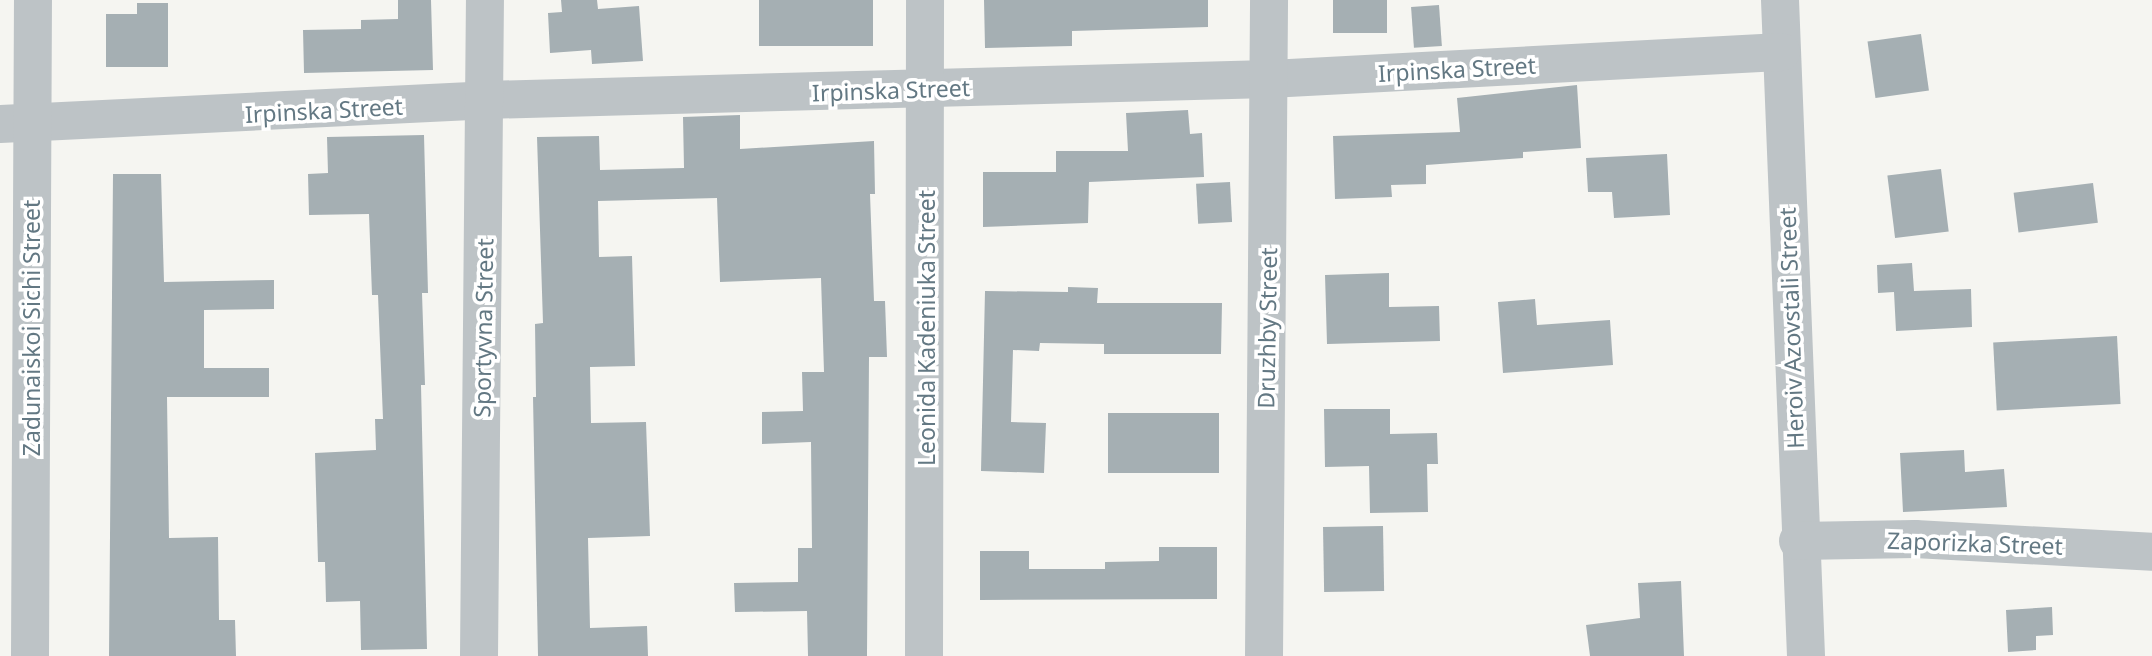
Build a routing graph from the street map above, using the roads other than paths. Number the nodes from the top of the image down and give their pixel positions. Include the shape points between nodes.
1 (33, 0) edge
2 (485, 0) edge
3 (925, 0) edge
4 (1269, 0) edge
5 (1780, 0) edge
6 (1781, 52) junction
7 (1269, 79) junction
8 (927, 89) junction
9 (486, 100) junction
10 (16, 123) edge
11 (1798, 541) junction
12 (2152, 552) edge
13 (30, 656) edge
14 (479, 656) edge
15 (924, 656) edge
16 (1264, 656) edge
17 (1805, 656) edge

1 - 10 street, Zadunaiskoi Sichi Street
2 - 9 street, Sportyvna Street
3 - 8 street, Leonida Kadeniuka Street
4 - 7 street, Druzhby Street
5 - 6 street, Heroiv Azovstali Street
6 - 7 street, Irpinska Street
6 - 11 street, Heroiv Azovstali Street
7 - 8 street, Irpinska Street
7 - 16 street, Druzhby Street
8 - 9 street, Irpinska Street
8 - 15 street, Leonida Kadeniuka Street
9 - 10 street, Irpinska Street
9 - 14 street, Sportyvna Street
10 - 13 street, Zadunaiskoi Sichi Street
11 - 12 street, Zaporizka Street via 1915,539
11 - 17 street, Heroiv Azovstali Street

